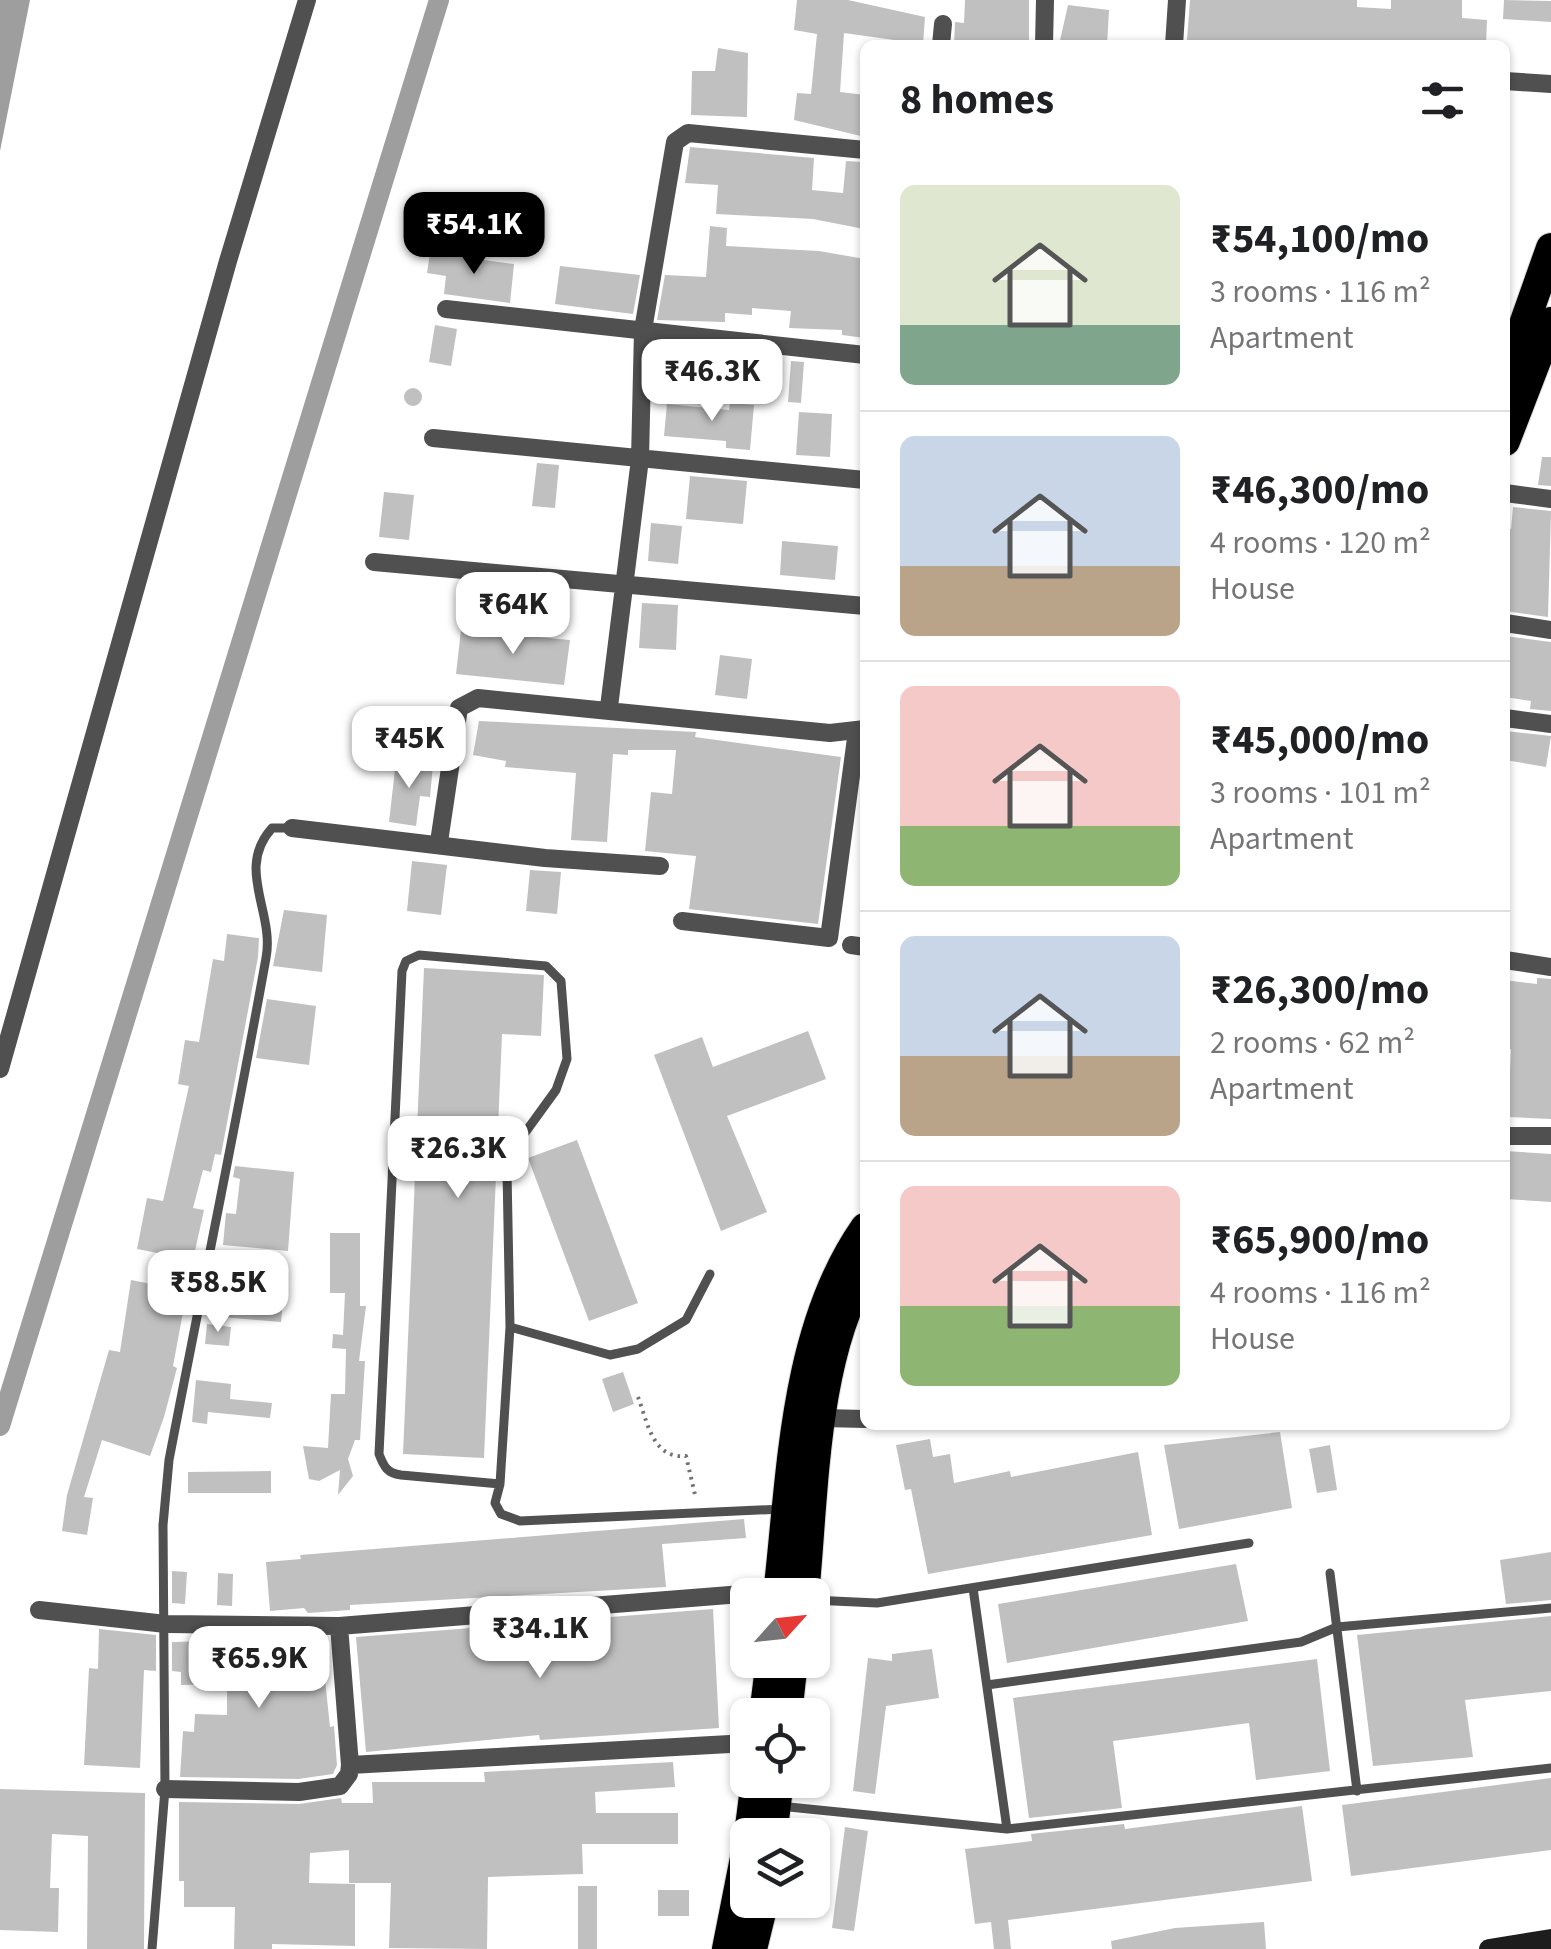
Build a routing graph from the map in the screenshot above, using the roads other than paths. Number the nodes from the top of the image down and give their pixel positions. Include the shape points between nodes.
1 (308, 0) edge
2 (1045, 0) edge
3 (1177, 0) edge
4 (943, 24) dead end
5 (941, 40) edge
6 (1044, 40) edge
7 (1174, 40) edge
8 (1510, 80) edge
9 (1551, 84) edge
10 (860, 150) edge
11 (1551, 248) edge
12 (446, 309) dead end
13 (1551, 322) edge
14 (643, 330) junction
15 (1529, 346) edge
16 (860, 354) edge
17 (1510, 371) edge
18 (1510, 421) edge
19 (433, 438) dead end
20 (640, 460) junction
21 (860, 480) edge
22 (1510, 494) edge
23 (1551, 499) edge
24 (374, 562) dead end
25 (622, 582) junction
26 (860, 606) edge
27 (1510, 624) edge
28 (1551, 630) edge
29 (610, 708) junction
30 (1510, 719) edge
31 (1551, 724) edge
32 (860, 730) edge
33 (860, 736) edge
34 (292, 828) joint
35 (439, 842) junction
36 (660, 866) dead end
37 (682, 921) dead end
38 (1510, 961) edge
39 (1551, 967) edge
40 (0, 1068) edge
41 (1510, 1136) edge
42 (1551, 1136) edge
43 (860, 1237) edge
44 (710, 1274) dead end
45 (860, 1282) edge
46 (510, 1327) junction
47 (824, 1418) junction
48 (860, 1419) edge
49 (500, 1484) junction
50 (788, 1508) junction
51 (1249, 1544) dead end
52 (1330, 1573) dead end
53 (787, 1578) edge
54 (790, 1578) edge
55 (973, 1588) junction
56 (730, 1598) edge
57 (830, 1601) edge
58 (1551, 1608) edge
59 (39, 1610) dead end
60 (166, 1624) junction
61 (339, 1626) junction
62 (1337, 1627) junction
63 (986, 1686) junction
64 (730, 1744) edge
65 (350, 1765) junction
66 (1551, 1768) edge
67 (165, 1789) junction
68 (1357, 1791) junction
69 (776, 1807) edge
70 (1007, 1829) junction
71 (733, 1918) edge
72 (760, 1918) edge
73 (1551, 1939) edge
74 (152, 1949) edge
75 (727, 1949) edge
76 (752, 1949) edge
77 (1488, 1949) edge

1 - 40 street
2 - 6 street
3 - 7 street
4 - 5 street
8 - 9 street
10 - 14 street via 688,133 676,142
11 - 15 highway
12 - 14 street
13 - 15 highway
14 - 16 street
14 - 20 street
15 - 17 highway
15 - 18 highway
19 - 20 street
20 - 21 street
20 - 25 street
22 - 23 street
24 - 25 street
25 - 26 street
25 - 29 street
27 - 28 street
29 - 32 street
29 - 35 street via 490,697 466,702 457,721
30 - 31 street
33 - 37 street via 829,938
34 - 35 street
34 - 60 lane via 272,828 254,862 268,952 169,1460
35 - 36 street
38 - 39 street
41 - 42 street
43 - 50 highway via 835,1284 812,1356
44 - 46 lane via 686,1320 624,1353 610,1355
45 - 47 highway via 831,1362
46 - 49 lane
46 - 49 lane via 506,1172 520,1134 562,1079 561,980 546,966 412,957 402,971 379,1454 391,1474
47 - 48 street
47 - 54 highway
49 - 50 lane via 495,1503 501,1514 520,1521
50 - 53 highway
51 - 55 lane
52 - 62 lane
55 - 57 lane via 864,1604
55 - 63 lane
56 - 61 street
58 - 62 lane
59 - 60 street
60 - 61 street
60 - 67 lane
61 - 65 street
62 - 63 lane via 1301,1642
62 - 68 lane
63 - 70 lane
64 - 65 street
65 - 67 street via 340,1786 315,1790
66 - 68 lane
67 - 74 lane
68 - 70 lane
69 - 70 lane
71 - 75 highway
72 - 76 highway
73 - 77 street

